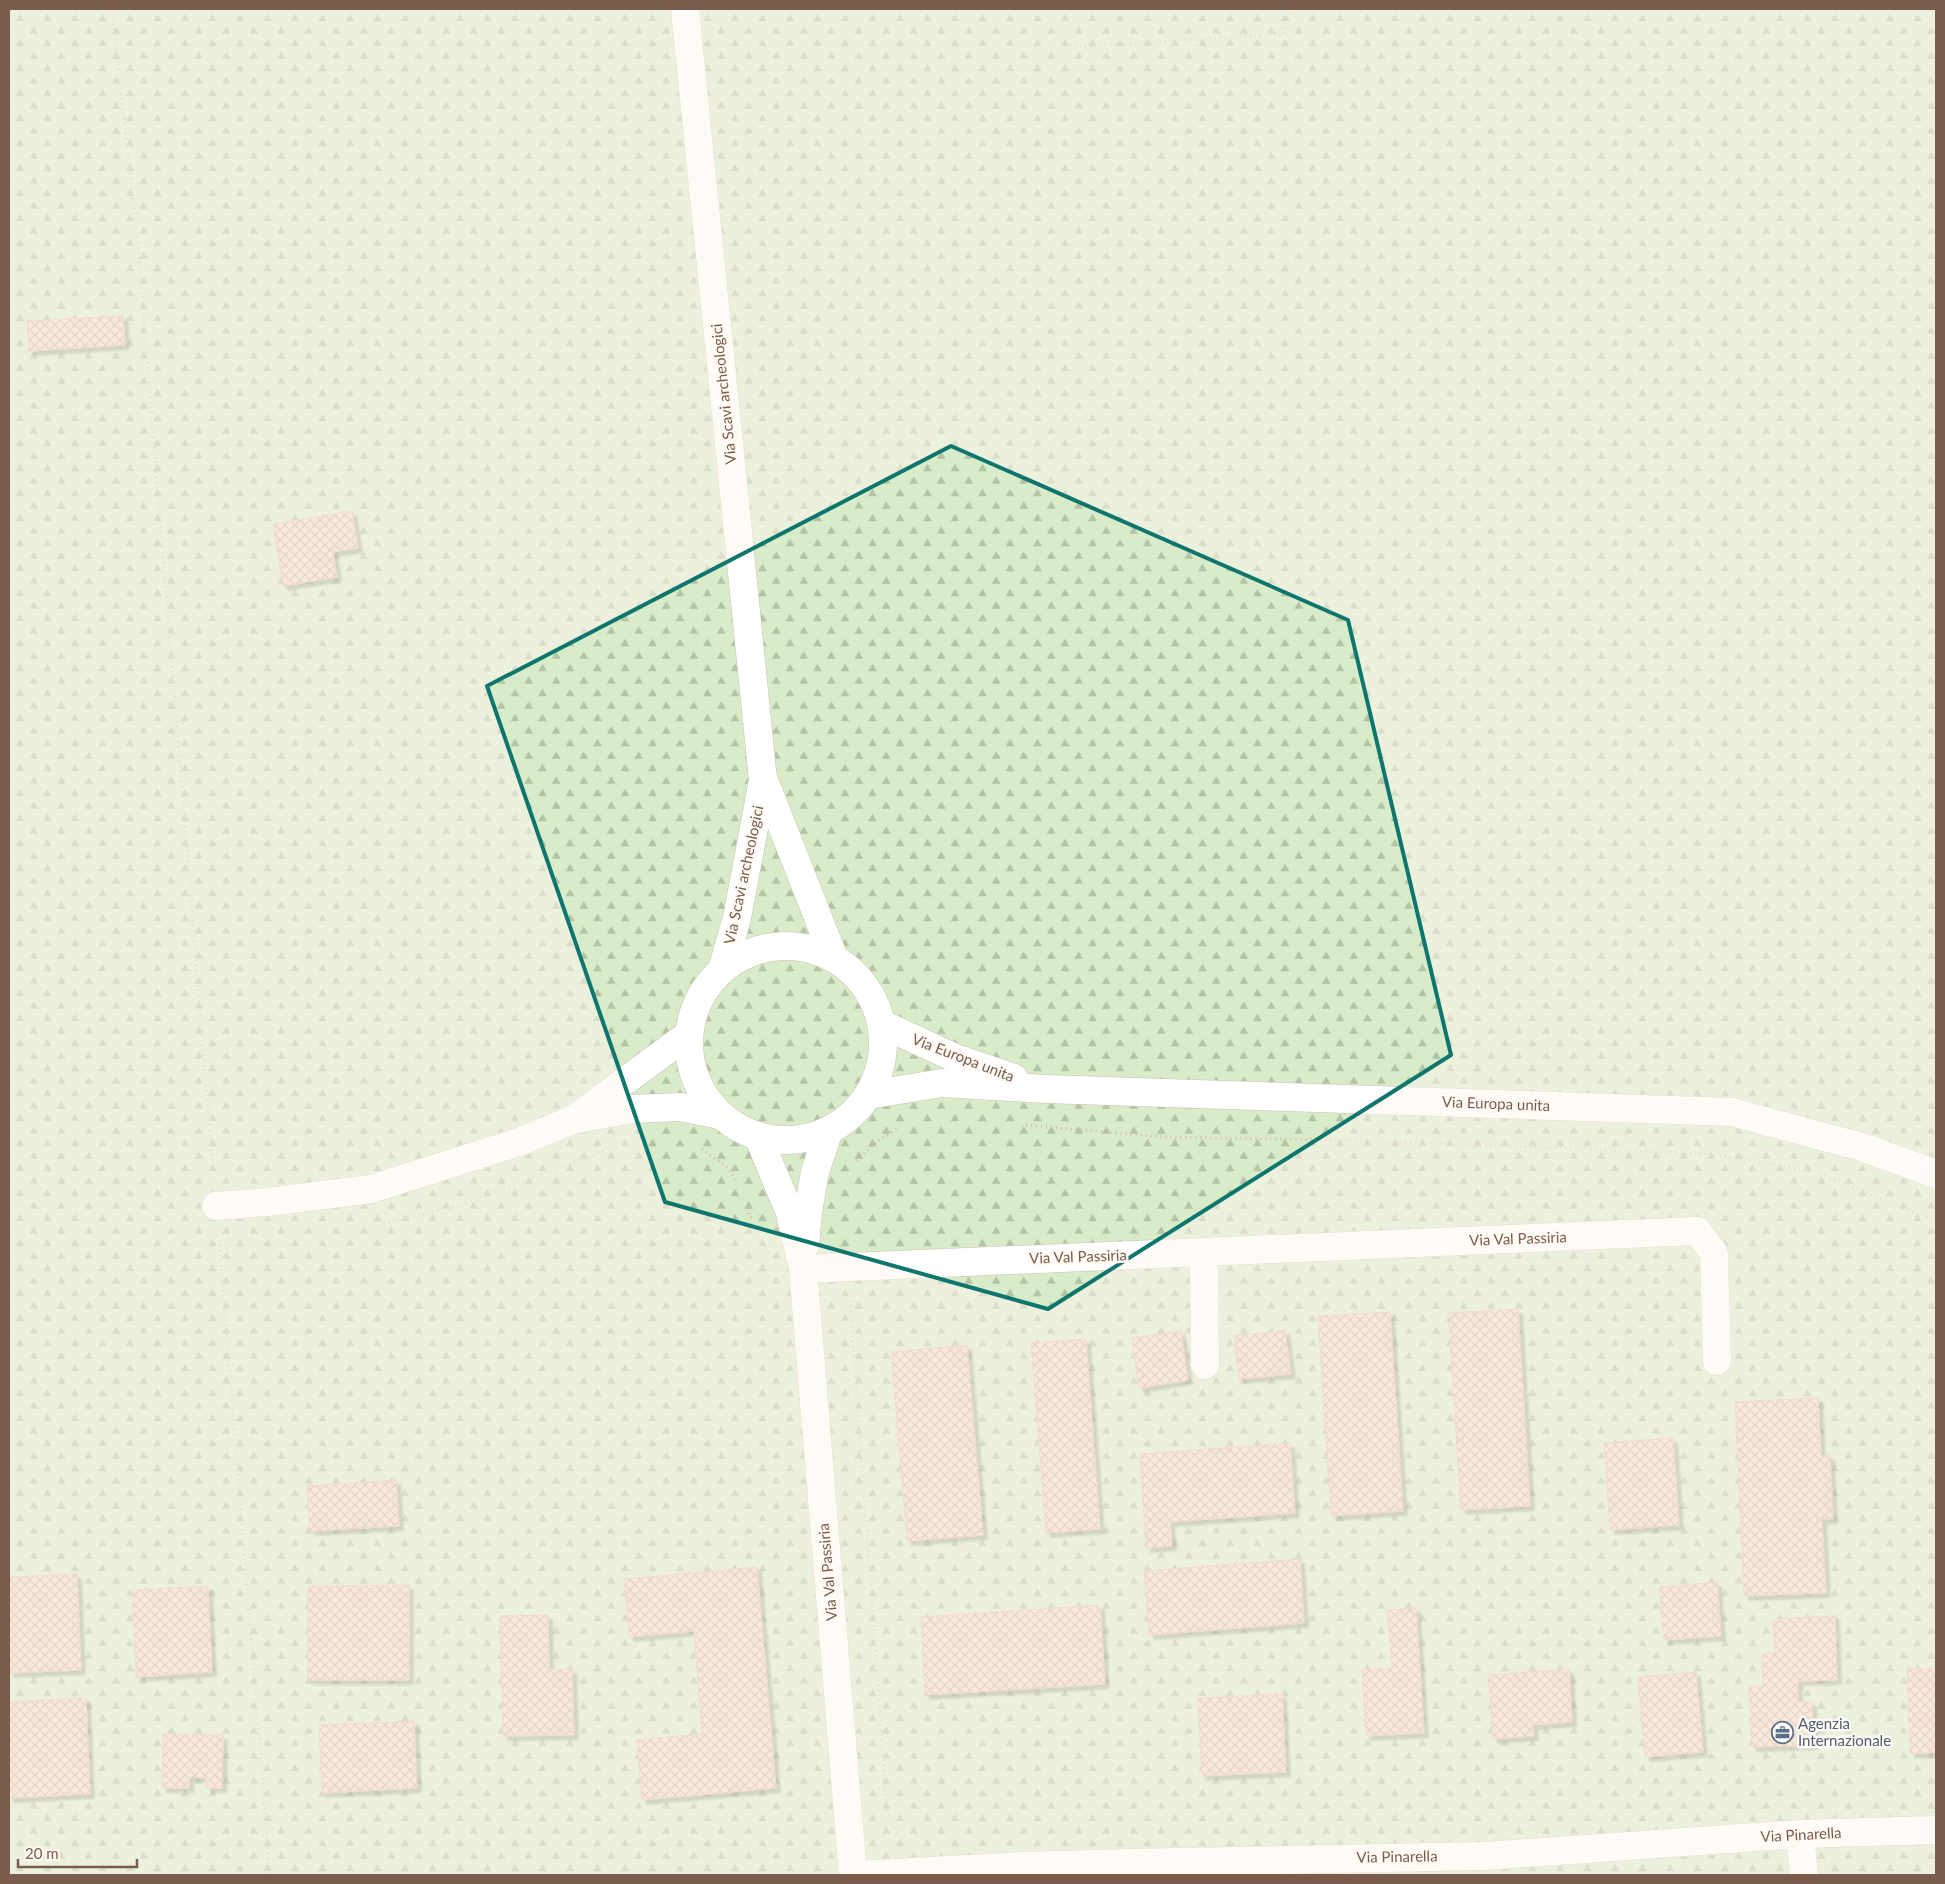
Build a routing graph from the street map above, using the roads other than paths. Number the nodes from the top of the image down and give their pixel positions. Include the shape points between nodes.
1 (685, 9) edge
2 (763, 780) junction
3 (834, 958) junction
4 (722, 970) junction
5 (882, 1024) junction
6 (689, 1034) junction
7 (1046, 1089) junction
8 (868, 1095) junction
9 (720, 1115) junction
10 (572, 1120) junction
11 (828, 1130) junction
12 (758, 1136) junction
13 (1936, 1174) edge
14 (216, 1206) road end
15 (1204, 1252) junction
16 (803, 1269) junction
17 (1717, 1361) dead end
18 (1205, 1365) dead end
19 (1936, 1830) edge
20 (1800, 1834) junction
21 (1485, 1866) edge
22 (1256, 1867) edge
23 (1021, 1871) edge
24 (853, 1875) edge
25 (857, 1875) edge
26 (1804, 1875) edge

1 - 2 street, Via Scavi archeologici
2 - 3 street, Via Scavi archeologici
2 - 4 street, Via Scavi archeologici via 741,899
3 - 4 street via 806,947 776,946 747,954
3 - 5 street via 857,975 872,998
4 - 6 street via 706,988 694,1011
5 - 7 street, Via Europa unita via 955,1058
5 - 8 street via 884,1049 879,1073
6 - 9 street via 695,1078 705,1098
6 - 10 street
7 - 8 street, Via Europa unita via 942,1083
7 - 13 street, Via Europa unita via 1732,1112 1862,1147
8 - 11 street via 851,1116
9 - 10 street via 680,1107 632,1109
9 - 12 street via 738,1128
10 - 14 street via 522,1141 371,1189
11 - 12 street via 806,1138 782,1140
11 - 16 street, Via Val Passiria via 815,1172
12 - 16 street, Via Val Passiria via 790,1213
15 - 16 street, Via Val Passiria
15 - 17 street, Via Val Passiria via 1697,1231 1714,1253
15 - 18 street
16 - 24 street, Via Val Passiria
19 - 20 street, Via Pinarella
20 - 21 street, Via Pinarella
20 - 26 street
21 - 22 street, Via Pinarella
22 - 23 street, Via Pinarella
23 - 25 street, Via Pinarella

